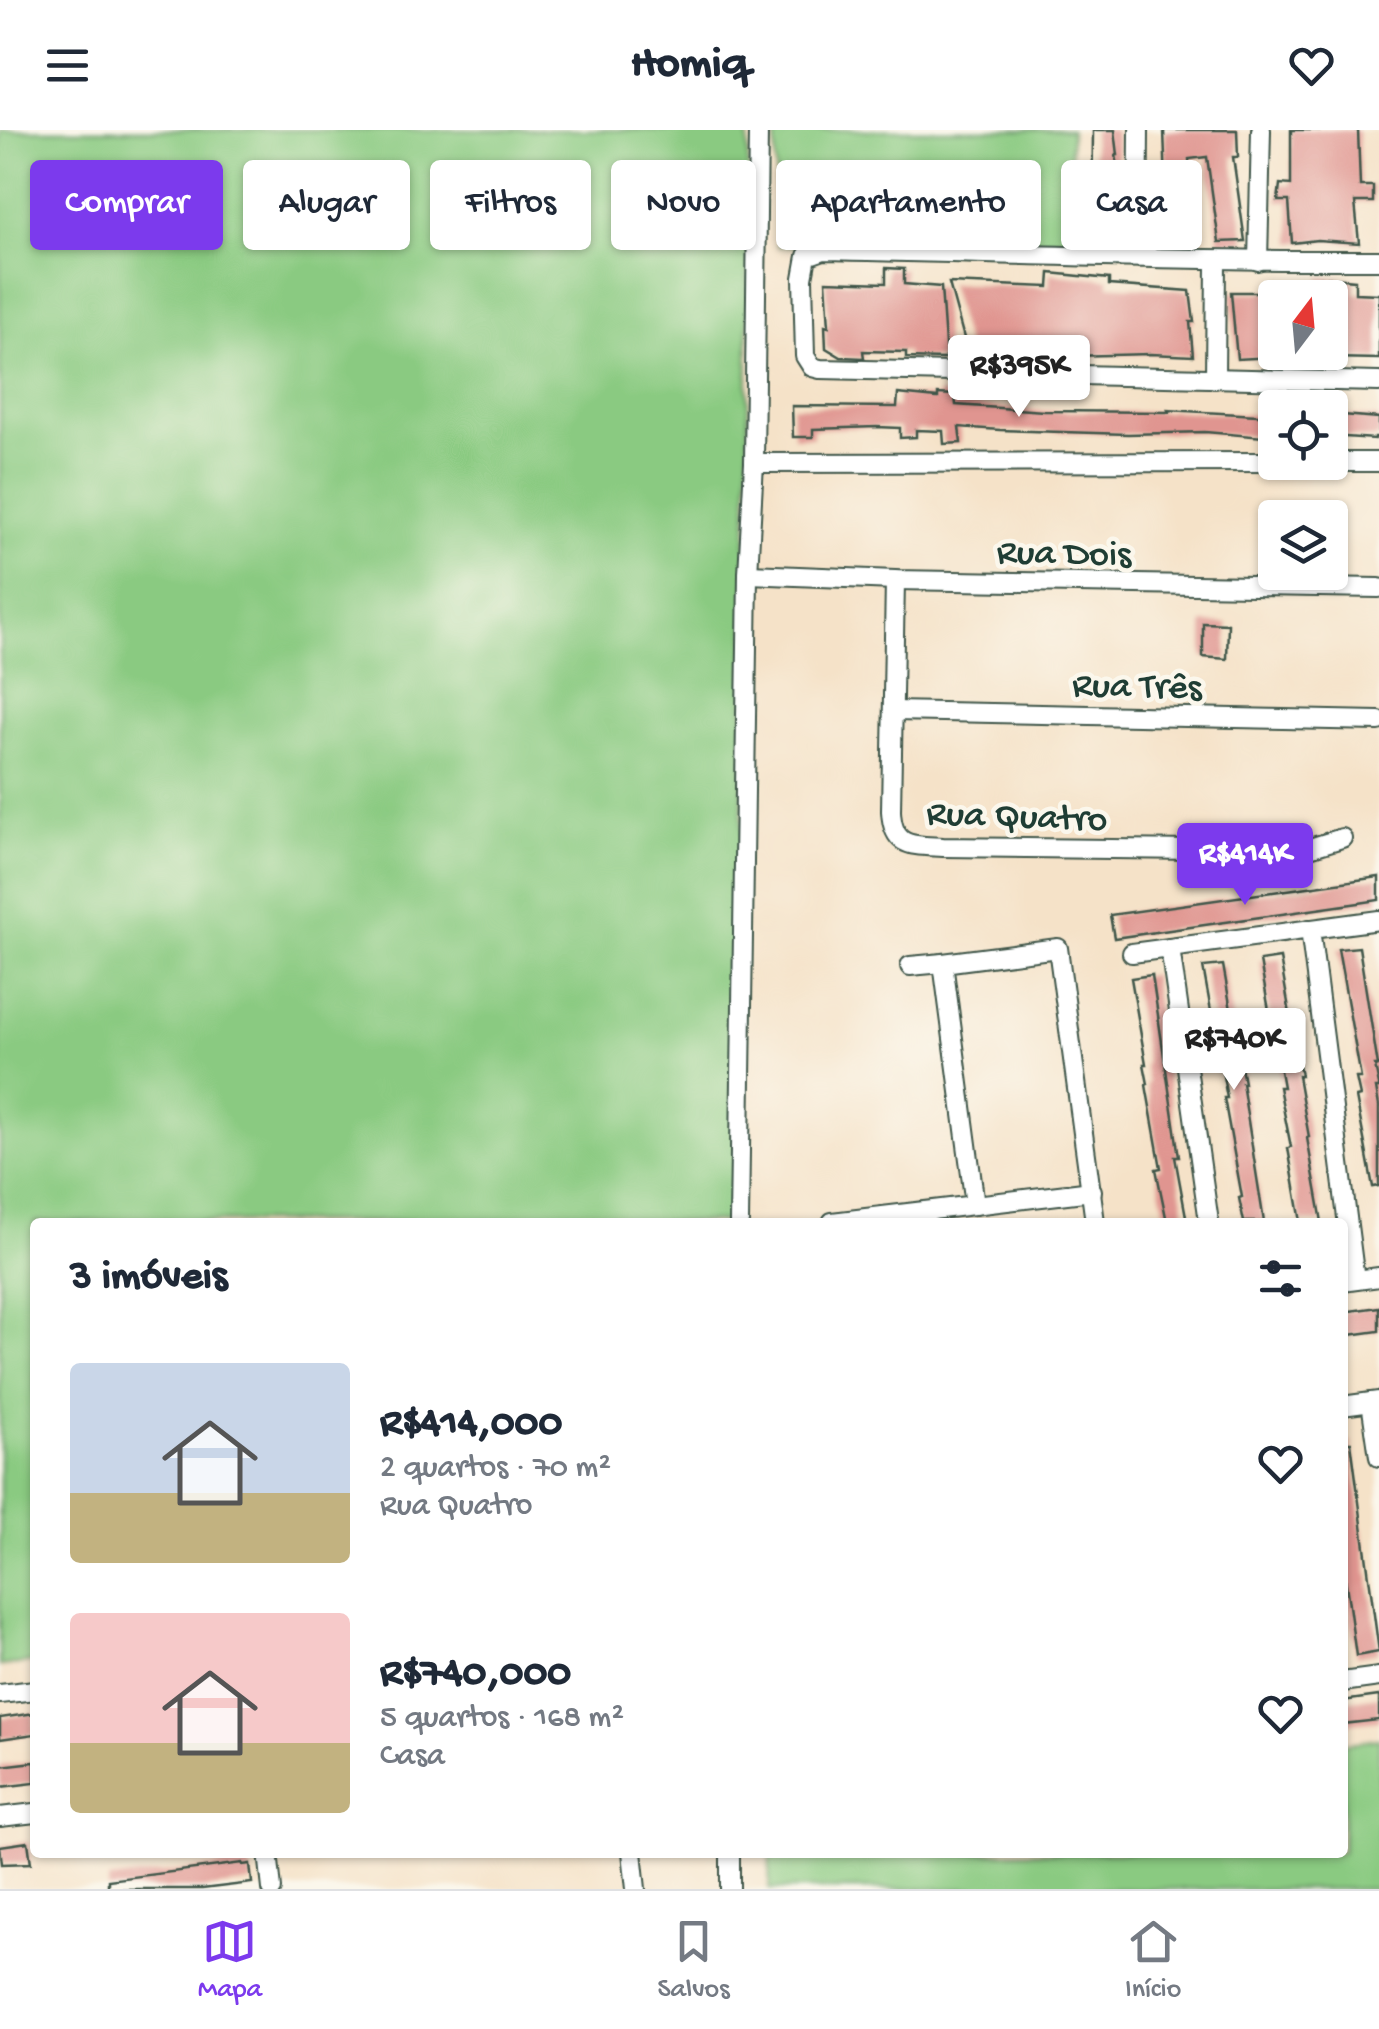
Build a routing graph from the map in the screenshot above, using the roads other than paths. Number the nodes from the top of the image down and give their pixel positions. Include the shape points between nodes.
1 (758, 130) edge
2 (1138, 130) edge
3 (1261, 130) edge
4 (1138, 256) junction
5 (1258, 260) junction
6 (1379, 260) edge
7 (1216, 261) junction
8 (1215, 378) junction
9 (1379, 382) edge
10 (754, 462) junction
11 (1258, 462) edge
12 (1348, 462) edge
13 (1379, 462) edge
14 (748, 574) junction
15 (895, 580) junction
16 (1379, 588) edge
17 (893, 711) junction
18 (1379, 721) edge
19 (1342, 838) dead end
20 (1379, 920) edge
21 (1310, 929) junction
22 (1170, 948) junction
23 (1132, 953) dead end
24 (944, 963) junction
25 (910, 966) dead end
26 (1092, 1191) junction
27 (975, 1205) junction
28 (739, 1218) edge
29 (866, 1218) edge
30 (1095, 1218) edge
31 (1208, 1218) edge
32 (1342, 1218) edge
33 (1379, 1277) edge
34 (1349, 1281) edge
35 (1375, 1402) edge
36 (1348, 1405) edge
37 (1379, 1456) edge
38 (1379, 1677) edge
39 (1348, 1681) edge
40 (30, 1691) edge
41 (0, 1694) edge
42 (30, 1814) edge
43 (0, 1817) edge
44 (269, 1858) edge
45 (633, 1858) edge
46 (730, 1858) edge
47 (272, 1889) edge
48 (636, 1889) edge
49 (730, 1889) edge

1 - 10 street
2 - 4 street
3 - 5 street
4 - 7 street
4 - 8 street via 816,252 807,256 802,278 806,361 827,370
5 - 6 street
5 - 7 street
7 - 8 street
8 - 9 street
10 - 11 street
10 - 14 street
12 - 13 street
14 - 15 street, Rua Dois
14 - 28 street
15 - 16 street, Rua Dois
15 - 17 street
17 - 18 street, Rua Três
17 - 19 street, Rua Quatro via 891,810 895,835 907,842 1286,852
20 - 21 street
21 - 22 street
21 - 32 street
22 - 23 street
22 - 31 street
24 - 25 street
24 - 26 street via 1058,948
24 - 27 street
26 - 27 street
26 - 30 street
27 - 29 street
33 - 34 street
35 - 36 street
35 - 37 street
38 - 39 street
40 - 41 street
42 - 43 street
44 - 47 street
45 - 48 street
46 - 49 street

